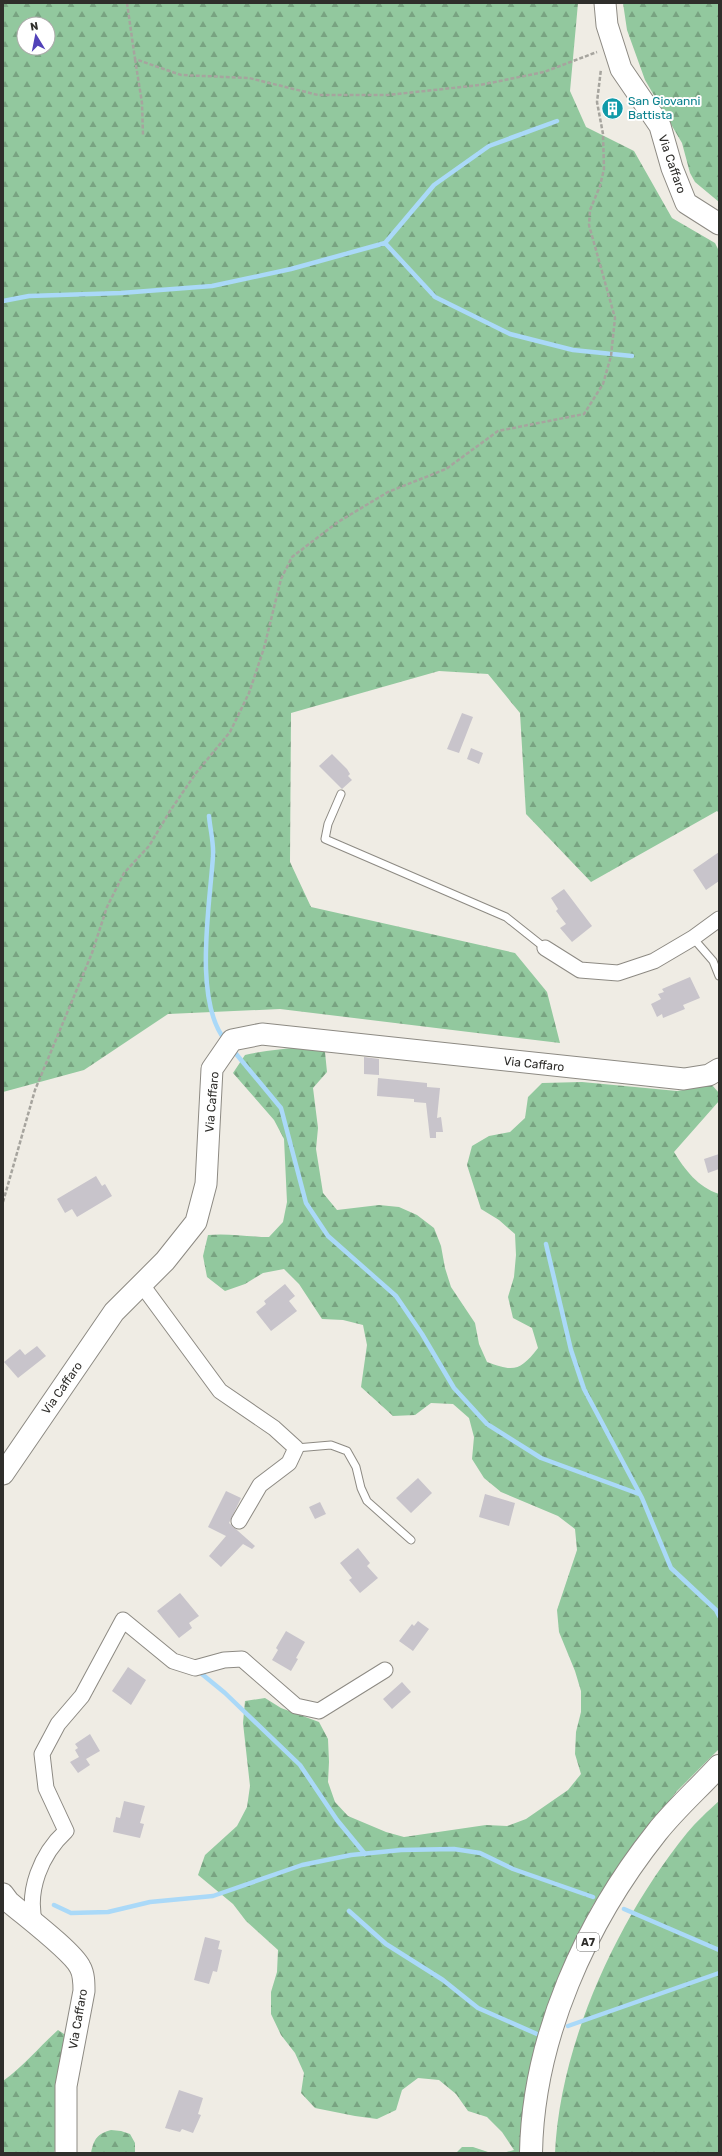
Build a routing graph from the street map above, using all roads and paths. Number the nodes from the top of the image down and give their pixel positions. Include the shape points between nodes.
1 (127, 3) edge
2 (605, 3) edge
3 (607, 25) junction
4 (134, 59) junction
5 (602, 65) dead end
6 (143, 135) dead end
7 (719, 224) edge
8 (341, 794) dead end
9 (719, 919) edge
10 (693, 938) junction
11 (545, 948) joint
12 (719, 976) edge
13 (718, 1071) edge
14 (3, 1202) edge
15 (142, 1285) junction
16 (296, 1448) junction
17 (3, 1474) edge
18 (239, 1521) dead end
19 (411, 1540) dead end
20 (385, 1670) dead end
21 (719, 1766) edge
22 (3, 1894) edge
23 (35, 1924) junction
24 (66, 2153) edge
25 (530, 2153) edge

1 - 4 path
2 - 3 street, Via Caffaro
3 - 4 path via 604,50 544,72 480,85 388,95 318,95 249,78 181,75
3 - 7 street, Via Caffaro via 621,69 660,126 672,168 686,202
4 - 6 path via 142,103
5 - 14 path via 597,102 603,134 604,169 590,210 590,225 614,318 611,356 603,384 584,414 498,431 446,469 388,492 338,522 292,557 281,579 264,648 249,693 230,732 196,773 149,846 124,873 108,907 92,953 35,1090
8 - 11 lane via 328,824 325,839 506,917
9 - 10 street
10 - 11 street via 654,961 618,973 580,970
10 - 12 lane via 712,961
13 - 15 street, Via Caffaro via 684,1079 262,1034 232,1040 212,1069 206,1184 196,1222
15 - 16 street via 220,1391 274,1428
15 - 17 street, Via Caffaro via 114,1312
16 - 18 street via 289,1463 260,1485
16 - 19 lane via 331,1445 347,1450 356,1467 367,1501
20 - 23 street via 319,1711 296,1706 242,1658 195,1668 173,1661 123,1620 82,1696 58,1724 42,1754 46,1788 66,1831 52,1843 32,1888 31,1909
21 - 25 highway, A7 via 657,1832 613,1894 576,1966 554,2018 539,2077
22 - 23 street, Via Caffaro
23 - 24 street, Via Caffaro via 80,1966 84,1978 84,1991 66,2086

